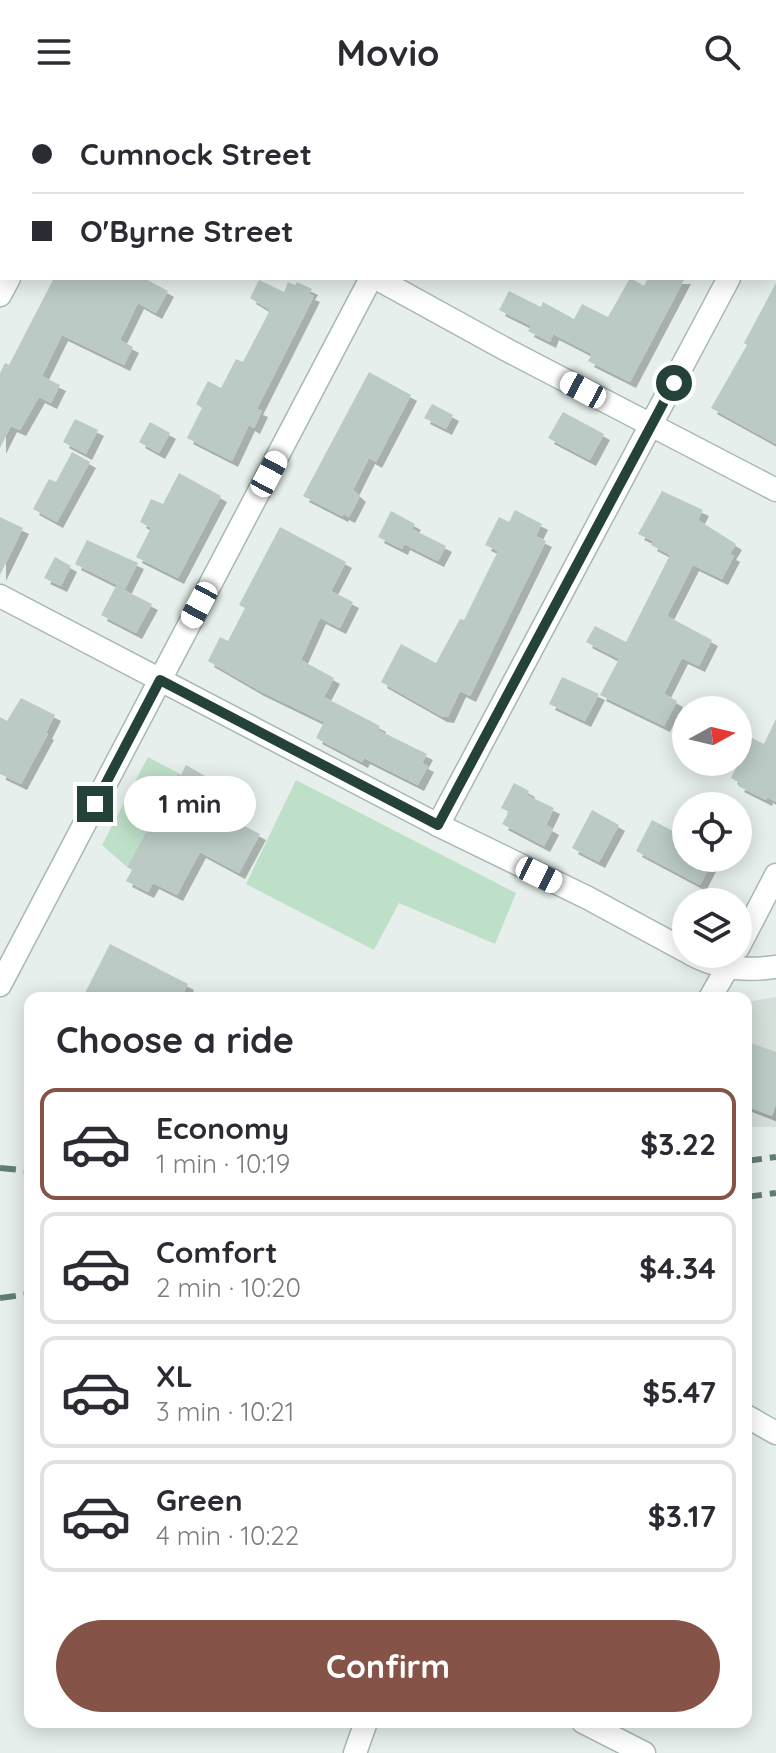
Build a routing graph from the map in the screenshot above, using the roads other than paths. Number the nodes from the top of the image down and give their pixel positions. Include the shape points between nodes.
1 (373, 280) edge
2 (378, 280) edge
3 (728, 280) edge
4 (651, 426) junction
5 (776, 490) edge
6 (0, 596) edge
7 (160, 680) junction
8 (438, 825) junction
9 (776, 875) edge
10 (752, 921) edge
11 (672, 944) edge
12 (776, 967) edge
13 (727, 968) edge
14 (744, 968) edge
15 (0, 985) edge
16 (713, 992) edge
17 (752, 1419) edge
18 (776, 1433) edge
19 (364, 1728) edge
20 (595, 1728) edge
21 (355, 1753) edge
22 (644, 1753) edge

1 - 7 street
2 - 4 street
3 - 4 street
4 - 5 street
4 - 8 street
6 - 7 street
7 - 8 street
7 - 15 street
8 - 11 street
9 - 10 street
12 - 14 street
13 - 16 street
17 - 18 street
19 - 21 street
20 - 22 street

